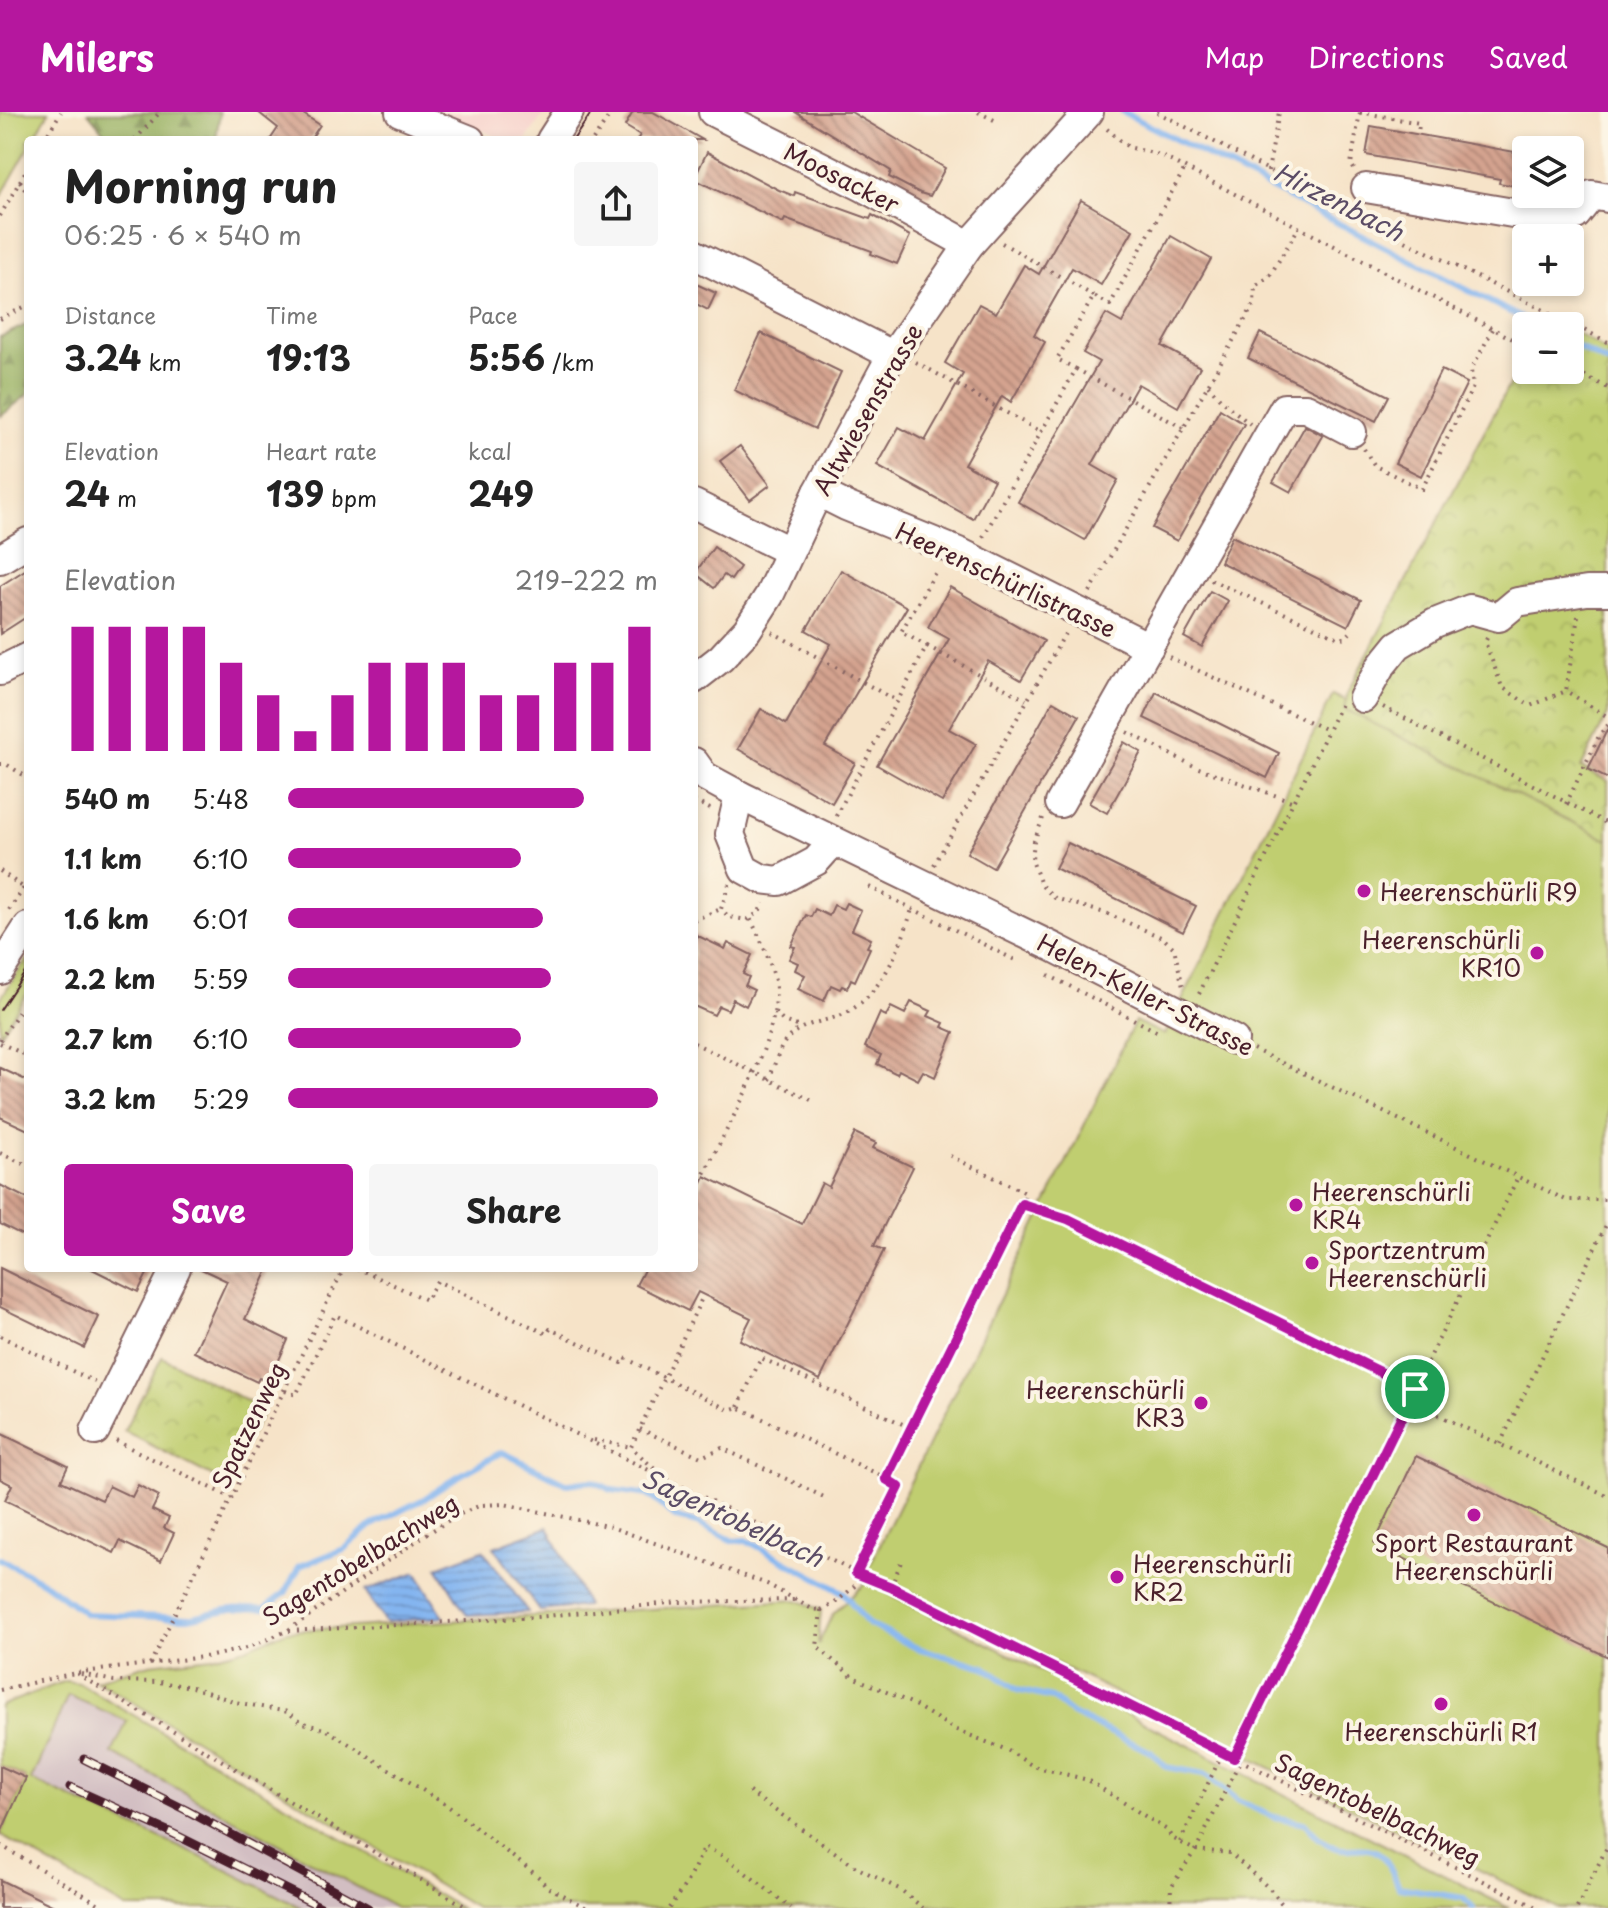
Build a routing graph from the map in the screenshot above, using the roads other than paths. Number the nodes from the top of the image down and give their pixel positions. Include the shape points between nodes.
1 (400, 112) edge
2 (569, 112) edge
3 (713, 112) edge
4 (1096, 120) edge
5 (460, 136) edge
6 (554, 136) edge
7 (1366, 188) road end
8 (1608, 198) edge
9 (981, 241) junction
10 (698, 256) edge
11 (899, 356) junction
12 (1358, 440) road end
13 (818, 492) junction
14 (698, 506) edge
15 (24, 544) edge
16 (789, 551) junction
17 (0, 559) edge
18 (1596, 591) edge
19 (1153, 649) junction
20 (24, 659) edge
21 (0, 671) edge
22 (698, 676) edge
23 (1363, 698) road end
24 (698, 768) edge
25 (739, 795) junction
26 (1051, 808) road end
27 (832, 834) junction
28 (18, 919) edge
29 (0, 970) edge
30 (1234, 1040) road end
31 (174, 1272) edge
32 (95, 1431) road end

1 - 5 street
2 - 6 street
3 - 9 street, Moosacker
4 - 9 street, Altwiesenstrasse
7 - 8 street via 1554,220 1576,215 1592,195
9 - 11 street, Altwiesenstrasse
10 - 11 street
11 - 13 street, Altwiesenstrasse
12 - 19 street via 1306,408 1284,408
13 - 16 street, Altwiesenstrasse
13 - 19 street, Heerenschürlistrasse via 961,553
14 - 16 street
15 - 17 street
16 - 22 street, Altwiesenstrasse via 747,630
18 - 23 street via 1517,602 1499,617 1470,609 1435,623 1398,645
19 - 26 street
20 - 21 street
24 - 25 street, Helen-Keller-Strasse
25 - 27 street, Helen-Keller-Strasse
25 - 27 street via 730,834 744,869 762,879 779,881 816,861
27 - 30 street, Helen-Keller-Strasse
28 - 29 street
31 - 32 street

